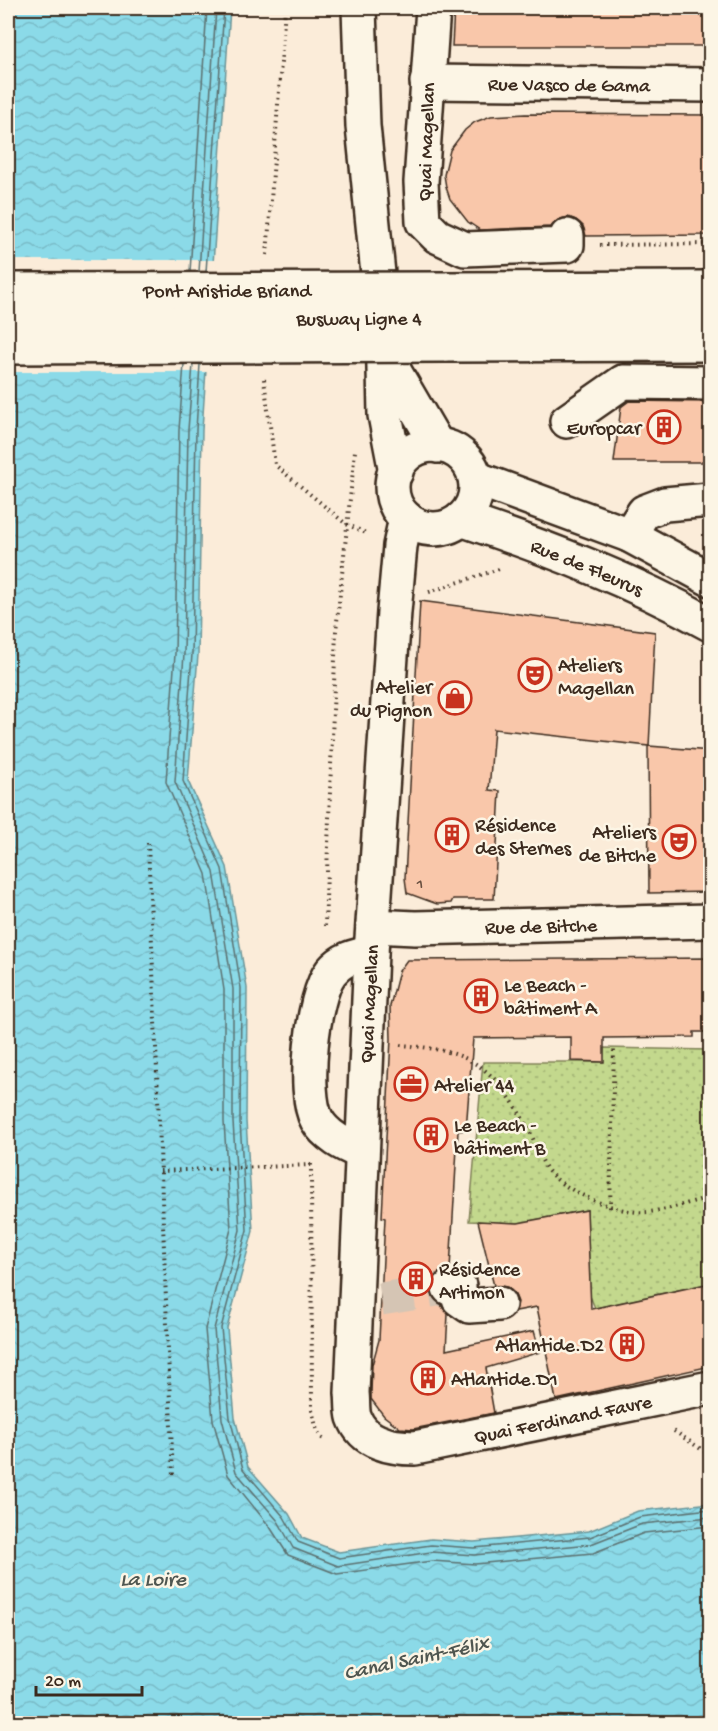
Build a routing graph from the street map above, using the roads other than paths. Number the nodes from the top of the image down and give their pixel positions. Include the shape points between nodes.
1 (359, 8) edge
2 (433, 8) edge
3 (427, 82) junction
4 (711, 85) edge
5 (567, 241) road end
6 (711, 288) edge
7 (8, 290) edge
8 (711, 316) edge
9 (445, 317) junction
10 (8, 319) edge
11 (711, 345) edge
12 (8, 347) edge
13 (384, 354) junction
14 (711, 383) edge
15 (567, 420) dead end
16 (438, 446) junction
17 (396, 472) junction
18 (475, 478) junction
19 (711, 500) edge
20 (406, 518) junction
21 (461, 519) junction
22 (629, 535) junction
23 (609, 573) junction
24 (711, 579) edge
25 (711, 624) edge
26 (711, 921) edge
27 (372, 940) junction
28 (360, 1152) junction
29 (449, 1288) dead end
30 (499, 1304) dead end
31 (711, 1388) edge
32 (415, 1448) joint

1 - 13 main road via 363,126
2 - 3 main road, Quai Magellan
3 - 4 main road, Rue Vasco de Gama
3 - 5 main road, Quai Magellan via 421,182 423,222 437,236 465,249
6 - 9 main road
7 - 9 main road, Pont Aristide Briand, bridge
8 - 9 main road, Busway Ligne 4
9 - 10 main road, Busway Ligne 4, bridge
9 - 11 main road
9 - 12 main road, bridge
13 - 16 main road
13 - 17 main road via 385,415
14 - 15 main road via 623,382
16 - 17 main road via 413,452
16 - 18 main road via 458,453 472,468
17 - 20 main road via 395,501
18 - 21 main road via 474,500
18 - 22 main road
19 - 22 main road via 665,504 644,512
20 - 21 main road via 427,529 439,529
20 - 27 main road, Quai Magellan via 399,546
21 - 23 main road, Rue de Fleurus
22 - 23 main road
22 - 24 main road
23 - 25 main road, Rue de Fleurus
26 - 27 main road, Rue de Bitche via 415,928
27 - 28 main road, Quai Magellan
27 - 28 main road, Rue de Bitche via 329,974 313,1025 310,1105 326,1132
28 - 32 main road, Quai Magellan via 368,1301 352,1392 354,1418 370,1439 394,1448
29 - 30 main road via 459,1286 459,1299 469,1306
31 - 32 main road, Quai Ferdinand Favre

